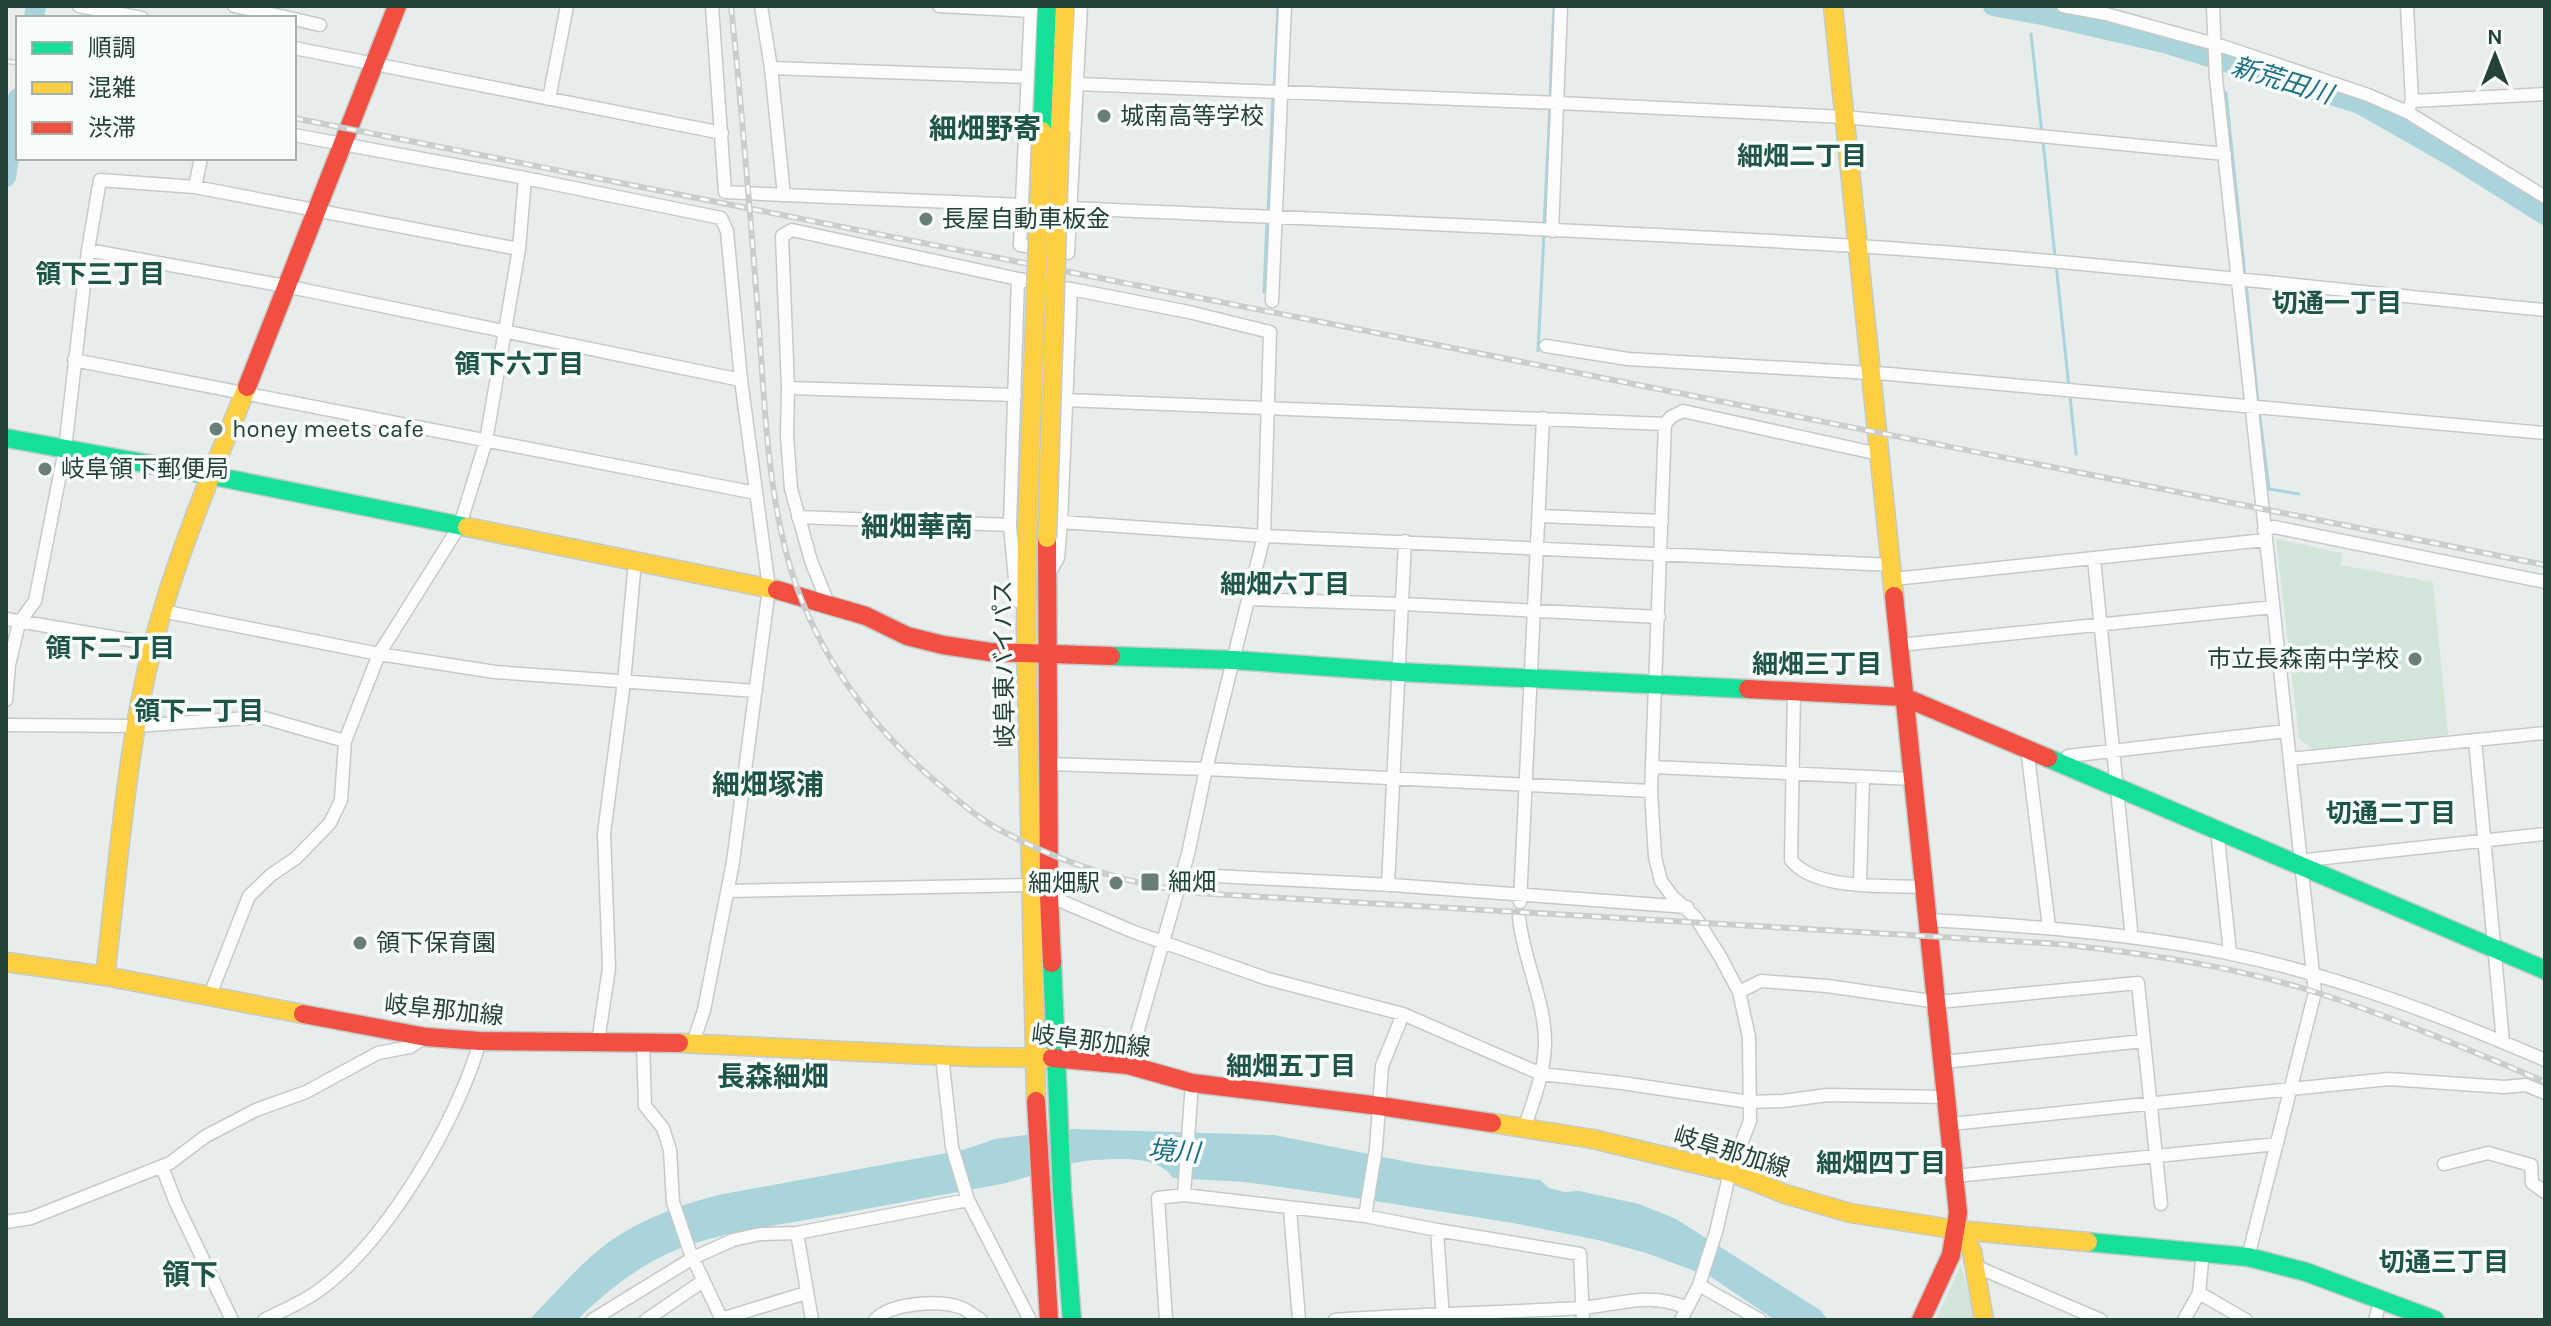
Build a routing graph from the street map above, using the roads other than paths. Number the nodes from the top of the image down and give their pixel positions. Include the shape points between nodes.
1 (79, 6) edge
2 (233, 6) edge
3 (397, 6) edge
4 (567, 6) edge
5 (712, 6) edge
6 (761, 6) edge
7 (939, 6) edge
8 (1065, 6) edge
9 (1081, 6) edge
10 (1285, 6) edge
11 (1561, 6) edge
12 (1833, 6) edge
13 (2063, 6) edge
14 (2213, 6) edge
15 (2407, 6) edge
16 (1037, 8) edge
17 (132, 16) edge
18 (282, 16) edge
19 (296, 19) edge
20 (320, 25) dead end
21 (2214, 46) junction
22 (296, 48) edge
23 (373, 64) junction
24 (771, 68) junction
25 (1027, 77) junction
26 (1077, 84) junction
27 (1281, 91) junction
28 (2545, 94) edge
29 (549, 99) junction
30 (1559, 103) junction
31 (2409, 107) junction
32 (1845, 117) junction
33 (1051, 131) junction
34 (722, 133) junction
35 (296, 135) edge
36 (341, 144) junction
37 (2225, 154) junction
38 (201, 160) edge
39 (525, 178) junction
40 (195, 187) junction
41 (784, 195) junction
42 (2545, 197) edge
43 (1022, 205) junction
44 (1071, 208) junction
45 (315, 210) junction
46 (1275, 217) junction
47 (1552, 231) junction
48 (1858, 246) junction
49 (519, 249) junction
50 (88, 250) junction
51 (1018, 279) junction
52 (2240, 281) junction
53 (285, 286) junction
54 (1071, 289) junction
55 (1272, 301) dead end
56 (2545, 310) edge
57 (504, 331) junction
58 (1546, 346) dead end
59 (74, 360) junction
60 (1872, 373) junction
61 (741, 380) junction
62 (788, 388) junction
63 (244, 393) junction
64 (1015, 395) junction
65 (1065, 400) junction
66 (2252, 407) junction
67 (1267, 409) junction
68 (1543, 418) junction
69 (1665, 424) junction
70 (2545, 433) edge
71 (6, 438) edge
72 (486, 441) junction
73 (65, 449) junction
74 (1879, 454) junction
75 (209, 475) junction
76 (756, 493) junction
77 (1539, 516) junction
78 (798, 517) junction
79 (1662, 521) junction
80 (1061, 522) junction
81 (460, 525) junction
82 (1010, 525) junction
83 (2265, 535) junction
84 (1264, 536) junction
85 (1405, 541) junction
86 (1538, 549) junction
87 (1661, 556) junction
88 (2094, 559) junction
89 (635, 561) junction
90 (1893, 572) junction
91 (1047, 578) junction
92 (2545, 582) edge
93 (769, 588) junction
94 (1249, 599) junction
95 (828, 603) junction
96 (1403, 604) junction
97 (2273, 607) junction
98 (162, 611) junction
99 (1535, 612) junction
100 (1659, 617) junction
101 (13, 621) edge
102 (2101, 626) junction
103 (1026, 635) junction
104 (153, 644) junction
105 (1899, 645) junction
106 (379, 654) junction
107 (1028, 654) junction
108 (1049, 655) junction
109 (1234, 660) junction
110 (1400, 672) junction
111 (1531, 678) junction
112 (624, 682) junction
113 (1657, 684) junction
114 (1794, 690) junction
115 (756, 691) junction
116 (1904, 697) junction
117 (6, 700) edge
118 (6, 725) edge
119 (136, 726) junction
120 (2286, 731) junction
121 (2545, 733) edge
122 (2475, 740) junction
123 (345, 741) junction
124 (2027, 748) junction
125 (2112, 751) junction
126 (2290, 759) junction
127 (2064, 763) junction
128 (1047, 764) junction
129 (1653, 767) junction
130 (1206, 769) junction
131 (1793, 774) junction
132 (1863, 777) junction
133 (1393, 778) junction
134 (1913, 779) junction
135 (1527, 785) junction
136 (2118, 787) junction
137 (1651, 791) junction
138 (2217, 829) junction
139 (2545, 834) edge
140 (2484, 841) junction
141 (2301, 865) junction
142 (1215, 876) dead end
143 (1860, 883) junction
144 (1033, 885) junction
145 (1388, 885) junction
146 (1926, 887) junction
147 (728, 891) junction
148 (1049, 896) junction
149 (1520, 898) junction
150 (1687, 907) junction
151 (1519, 917) dead end
152 (1930, 920) junction
153 (2049, 927) junction
154 (2130, 937) junction
155 (1165, 943) junction
156 (2494, 948) junction
157 (2230, 953) junction
158 (6, 962) edge
159 (2543, 968) edge
160 (2312, 974) junction
161 (105, 976) junction
162 (1739, 992) junction
163 (210, 995) junction
164 (1938, 1002) junction
165 (1403, 1014) junction
166 (426, 1037) junction
167 (480, 1041) junction
168 (2144, 1041) junction
169 (598, 1042) junction
170 (2503, 1042) junction
171 (643, 1043) junction
172 (693, 1043) junction
173 (942, 1056) junction
174 (1033, 1056) junction
175 (1057, 1057) junction
176 (2545, 1060) edge
177 (1944, 1062) junction
178 (1128, 1065) junction
179 (1541, 1074) junction
180 (1192, 1083) junction
181 (2290, 1091) junction
182 (2545, 1093) edge
183 (1947, 1097) junction
184 (1749, 1102) junction
185 (2150, 1105) junction
186 (1380, 1106) junction
187 (1951, 1124) junction
188 (1524, 1129) junction
189 (2277, 1144) junction
190 (2156, 1156) junction
191 (2444, 1164) dead end
192 (162, 1167) junction
193 (1730, 1172) junction
194 (1955, 1176) junction
195 (2545, 1192) edge
196 (1184, 1195) junction
197 (967, 1198) junction
198 (2161, 1204) dead end
199 (1290, 1209) junction
200 (1365, 1216) junction
201 (6, 1222) edge
202 (1437, 1230) junction
203 (1958, 1230) junction
204 (797, 1233) junction
205 (2203, 1251) junction
206 (691, 1255) junction
207 (2248, 1257) junction
208 (1975, 1266) junction
209 (703, 1281) junction
210 (1700, 1282) junction
211 (806, 1293) junction
212 (2199, 1293) junction
213 (2381, 1298) junction
214 (921, 1305) junction
215 (1583, 1314) edge
216 (1684, 1314) edge
217 (1442, 1316) edge
218 (1754, 1318) edge
219 (1988, 1319) edge
220 (232, 1320) edge
221 (264, 1320) edge
222 (592, 1320) edge
223 (646, 1320) edge
224 (722, 1320) edge
225 (812, 1320) edge
226 (875, 1320) edge
227 (922, 1320) edge
228 (981, 1320) edge
229 (1030, 1320) edge
230 (1049, 1320) edge
231 (1072, 1320) edge
232 (1166, 1320) edge
233 (1299, 1320) edge
234 (1335, 1320) edge
235 (1921, 1320) edge
236 (2101, 1320) edge
237 (2184, 1320) edge
238 (2246, 1320) edge
239 (2375, 1320) edge
240 (2435, 1320) edge

1 - 17 street
2 - 18 street
3 - 23 main road
4 - 29 street
5 - 34 street
6 - 24 street
7 - 16 street
8 - 33 main road, 岐阜東バイパス
9 - 26 street
10 - 27 street
11 - 30 street
12 - 32 main road
13 - 21 street
14 - 21 street
15 - 31 street
16 - 25 street
16 - 33 main road, 岐阜東バイパス
19 - 20 street
21 - 31 street
21 - 37 street
22 - 23 street
23 - 29 street
23 - 36 main road
24 - 25 street
24 - 41 street
25 - 43 street
26 - 27 street
26 - 44 street
27 - 30 street
27 - 46 street
28 - 31 street
29 - 34 street
30 - 32 street
30 - 47 street
31 - 42 street
32 - 37 street
32 - 48 main road
33 - 91 main road, 岐阜東バイパス, bridge
33 - 103 main road, 岐阜東バイパス, bridge
34 - 41 street via 725,192
35 - 36 street
36 - 39 street
36 - 45 main road
37 - 52 street
38 - 40 street
39 - 49 street
39 - 61 street via 721,218 727,231
40 - 45 street
40 - 50 street via 100,180
41 - 43 street
43 - 44 street via 1020,245 1068,253
44 - 46 street
45 - 49 street
45 - 53 main road
46 - 47 street
46 - 55 street
47 - 48 street
48 - 52 street
48 - 60 main road
49 - 57 street
50 - 53 street
50 - 59 street
51 - 54 street
51 - 62 street via 792,230 782,236
51 - 64 street
52 - 56 street
52 - 66 street
53 - 57 street
53 - 63 main road
54 - 65 street
54 - 67 street via 1270,332
57 - 61 street
57 - 72 street
58 - 60 street via 1628,359
59 - 63 street
59 - 73 street
60 - 66 street
60 - 74 main road
61 - 76 street
62 - 64 street
62 - 78 street via 791,489
63 - 72 street
63 - 75 main road
64 - 82 street
65 - 67 street
65 - 80 street
66 - 70 street
66 - 83 street
67 - 68 street
67 - 84 street
68 - 69 street
68 - 77 street
69 - 74 street via 1683,411
69 - 79 street
71 - 73 main road
72 - 76 street
72 - 81 street
73 - 75 main road
73 - 101 street via 35,601
74 - 90 main road
75 - 81 main road
75 - 98 main road
76 - 93 street
77 - 79 street
77 - 86 street
78 - 82 street
78 - 95 street
79 - 87 street
80 - 84 street
80 - 91 street via 1058,558
81 - 89 main road
81 - 106 street
82 - 103 street via 1018,610
83 - 88 street
83 - 92 street via 2274,527
83 - 97 street
84 - 85 street
84 - 94 street
85 - 86 street
85 - 96 street
86 - 87 street
86 - 99 street
87 - 90 street
87 - 100 street
88 - 90 street
88 - 102 street
89 - 93 main road
89 - 112 street
90 - 105 main road
91 - 108 main road, 岐阜東バイパス
93 - 95 main road
93 - 115 street
94 - 96 street
94 - 109 street
95 - 107 main road via 907,636
96 - 99 street
96 - 110 street
97 - 102 street
97 - 120 street
98 - 104 main road
98 - 106 street
99 - 100 street
99 - 111 street
100 - 113 street
101 - 104 street
101 - 117 street
102 - 105 street
102 - 125 street
103 - 107 main road, 岐阜東バイパス
104 - 119 main road
105 - 116 main road
106 - 112 street via 495,672
106 - 123 street
107 - 108 main road
107 - 144 main road, 岐阜東バイパス
108 - 109 main road
108 - 128 main road, 岐阜東バイパス
109 - 110 main road
109 - 130 street
110 - 111 main road
110 - 133 street
111 - 113 main road
111 - 135 street
112 - 115 street
112 - 169 street via 604,833 609,968
113 - 114 main road
113 - 129 street
114 - 116 main road
114 - 131 street
115 - 147 street
116 - 124 main road
116 - 134 main road
118 - 119 street
119 - 123 street via 261,717
119 - 161 main road
120 - 125 street
120 - 126 street
121 - 122 street
122 - 126 street
122 - 140 street
123 - 163 street via 341,800 330,823 249,896
124 - 127 main road
124 - 153 street
125 - 127 street via 2068,756
125 - 136 street
126 - 141 street
127 - 136 main road
128 - 130 street
128 - 148 main road, 岐阜東バイパス
129 - 131 street
129 - 137 street
130 - 133 street
130 - 155 street
131 - 132 street
131 - 143 street via 1791,860 1819,881
132 - 134 street
132 - 143 street
133 - 135 street
133 - 145 street
134 - 146 main road
135 - 137 street
135 - 149 street
136 - 138 main road
136 - 154 street
137 - 150 street via 1661,881
138 - 141 main road
138 - 157 street
139 - 140 street
140 - 141 street via 2307,860
140 - 156 street
141 - 156 main road
141 - 160 street
142 - 145 street
143 - 146 street
144 - 147 street
144 - 174 main road, 岐阜東バイパス
145 - 149 street
146 - 152 main road
147 - 172 street
148 - 155 street
148 - 175 main road, 岐阜東バイパス
149 - 150 street
150 - 162 street
151 - 179 street via 1545,1043
152 - 153 street
152 - 164 main road
153 - 154 street
154 - 157 street
155 - 165 street via 1297,988
155 - 178 street
156 - 159 main road
156 - 170 street
157 - 160 street
158 - 161 main road, 岐阜那加線
160 - 170 street
160 - 181 street via 2315,992
161 - 163 main road, 岐阜那加線
162 - 164 street via 1761,981
162 - 184 street via 1749,1037
163 - 166 main road, 岐阜那加線
164 - 168 street via 2138,983
164 - 177 main road
165 - 179 street
165 - 186 street via 1382,1066
166 - 167 main road, 岐阜那加線
166 - 192 street via 410,1047 378,1053 306,1092 256,1110
167 - 169 main road, 岐阜那加線
167 - 221 street via 452,1115 368,1246 317,1292
168 - 177 street
168 - 185 street
169 - 171 main road, 岐阜那加線
170 - 176 street
171 - 172 main road, 岐阜那加線
171 - 206 street via 645,1106 663,1128 670,1150 673,1202
172 - 173 main road, 岐阜那加線
173 - 174 main road, 岐阜那加線
173 - 197 street via 952,1147
174 - 175 main road, 岐阜那加線
174 - 230 main road, 岐阜東バイパス
175 - 178 main road, 岐阜那加線
175 - 231 main road, 岐阜東バイパス
177 - 183 main road
178 - 180 main road, 岐阜那加線
179 - 184 street
179 - 188 street
180 - 186 main road, 岐阜那加線
180 - 196 street
181 - 182 street via 2389,1079 2526,1085
181 - 185 street
181 - 189 street
183 - 184 street via 1828,1095
183 - 187 main road
184 - 193 street via 1750,1121
185 - 187 street
185 - 190 street
186 - 188 main road, 岐阜那加線
186 - 200 street
187 - 194 main road
188 - 193 main road, 岐阜那加線 via 1593,1139
189 - 190 street
189 - 207 street
190 - 194 street
190 - 198 street
191 - 195 street via 2488,1153 2531,1165 2532,1183
192 - 201 street via 31,1218
192 - 220 street
193 - 203 main road, 岐阜那加線 via 1850,1213
193 - 210 street
194 - 203 main road
196 - 199 street
196 - 232 street via 1158,1198
197 - 204 street
197 - 229 street
199 - 200 street
199 - 233 street
200 - 202 street
202 - 215 street via 1580,1254
202 - 217 street
203 - 205 main road, 岐阜那加線
203 - 208 main road
203 - 235 main road
204 - 206 street via 760,1234
204 - 211 street
205 - 207 main road, 岐阜那加線
205 - 212 street
206 - 209 street
206 - 222 street
207 - 213 main road, 岐阜那加線
208 - 219 main road
208 - 236 street
209 - 223 street
209 - 224 street
210 - 216 street
210 - 218 street
211 - 224 street
211 - 225 street
212 - 237 street
212 - 238 street
213 - 239 street
213 - 240 main road, 岐阜那加線
214 - 226 street via 882,1312
214 - 227 street
214 - 228 street via 960,1307
215 - 216 street via 1652,1298 1672,1302
215 - 217 street
217 - 234 street

